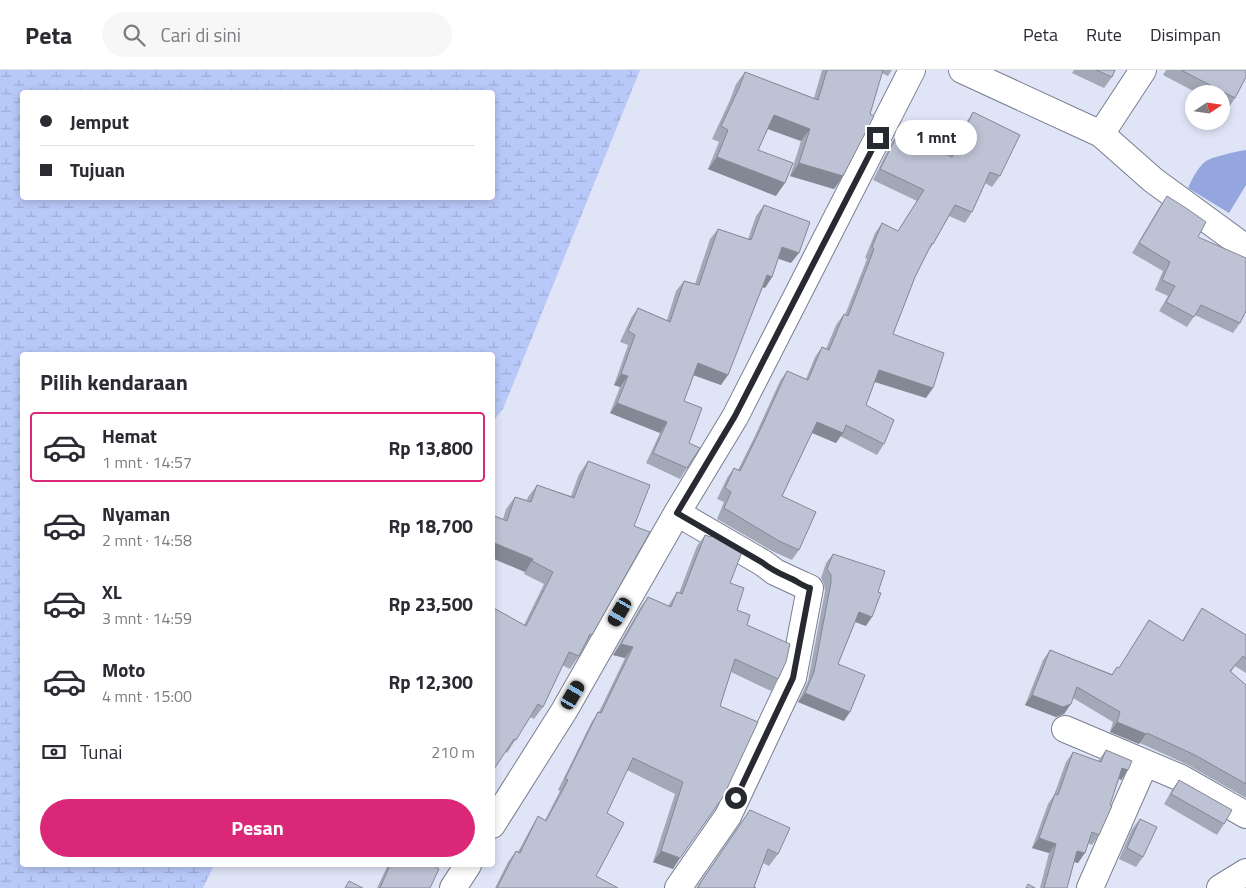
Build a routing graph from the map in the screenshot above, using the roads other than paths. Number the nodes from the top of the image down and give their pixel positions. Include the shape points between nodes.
1 (912, 70) edge
2 (962, 70) edge
3 (1143, 70) edge
4 (1101, 134) junction
5 (1246, 248) edge
6 (677, 513) junction
7 (1065, 729) dead end
8 (1145, 763) junction
9 (1246, 815) edge
10 (495, 820) edge
11 (467, 867) edge
12 (1246, 872) edge
13 (453, 888) edge
14 (678, 888) edge
15 (1090, 888) edge
16 (1220, 888) edge

1 - 6 street via 735,416
2 - 4 street
3 - 4 street
4 - 5 street via 1153,180
6 - 10 street via 564,712
6 - 14 street via 775,572 810,588 793,678 728,816
7 - 8 street
8 - 9 street via 1181,778
8 - 15 street
11 - 13 street
12 - 16 street

